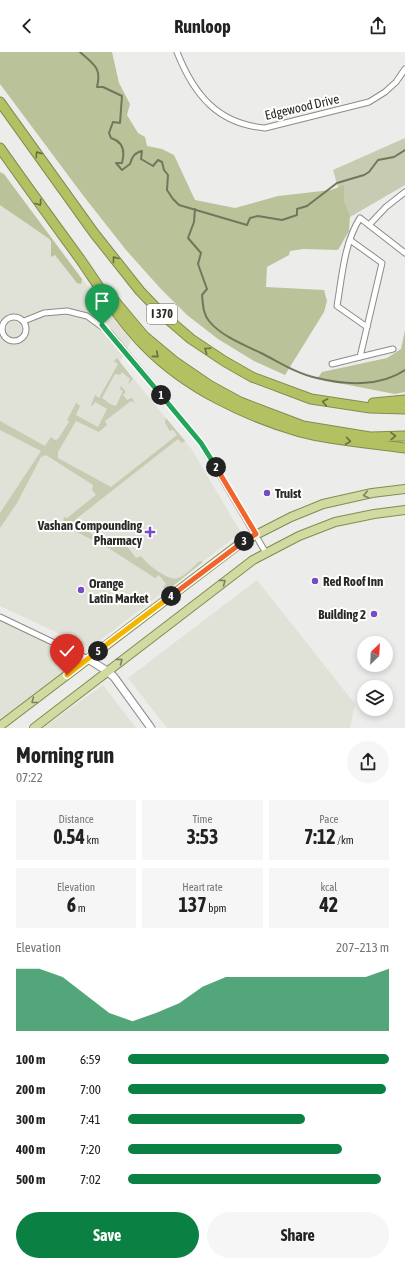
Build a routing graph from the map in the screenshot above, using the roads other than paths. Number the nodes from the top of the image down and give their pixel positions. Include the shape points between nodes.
1 (177, 52) edge
2 (405, 69) edge
3 (0, 102) edge
4 (0, 148) edge
5 (405, 192) edge
6 (369, 225) junction
7 (350, 240) junction
8 (405, 253) edge
9 (80, 259) junction
10 (24, 321) junction
11 (367, 326) junction
12 (393, 349) dead end
13 (360, 357) junction
14 (332, 364) dead end
15 (405, 400) edge
16 (346, 406) junction
17 (405, 409) edge
18 (405, 436) edge
19 (405, 448) edge
20 (405, 490) edge
21 (405, 510) edge
22 (256, 534) junction
23 (266, 553) junction
24 (0, 617) edge
25 (88, 659) junction
26 (107, 671) junction
27 (0, 726) edge
28 (34, 728) edge
29 (151, 728) edge

1 - 2 street, Edgewood Drive via 189,78 199,92 219,113 248,127 275,127 373,100 396,82
16 -> 3 highway, I 370 via 310,399 252,377 191,339 163,315 140,291 94,233
4 -> 9 highway, I 370
5 - 6 street
6 - 7 street via 360,218
6 - 8 street
7 - 11 street via 337,306
7 - 11 street via 382,263
9 -> 18 highway, I 370 via 144,336 174,361 240,402 303,426 370,437
9 -> 19 highway via 112,308 145,347 217,399 269,422 300,432
10 - 10 street via 15,317 7,320 2,329 6,338 16,341 23,338 26,332
10 - 22 street via 44,313 67,311 87,316 109,332 201,443
11 - 13 street
12 - 13 street
13 - 14 street
15 - 16 highway
16 - 17 highway, I 370
20 -> 22 main road via 323,504 291,516
21 - 23 main road via 335,522
22 - 23 street
22 - 25 main road
26 -> 23 main road
24 - 25 street
25 - 26 main road
25 -> 27 main road
26 - 28 main road
26 - 29 main road

